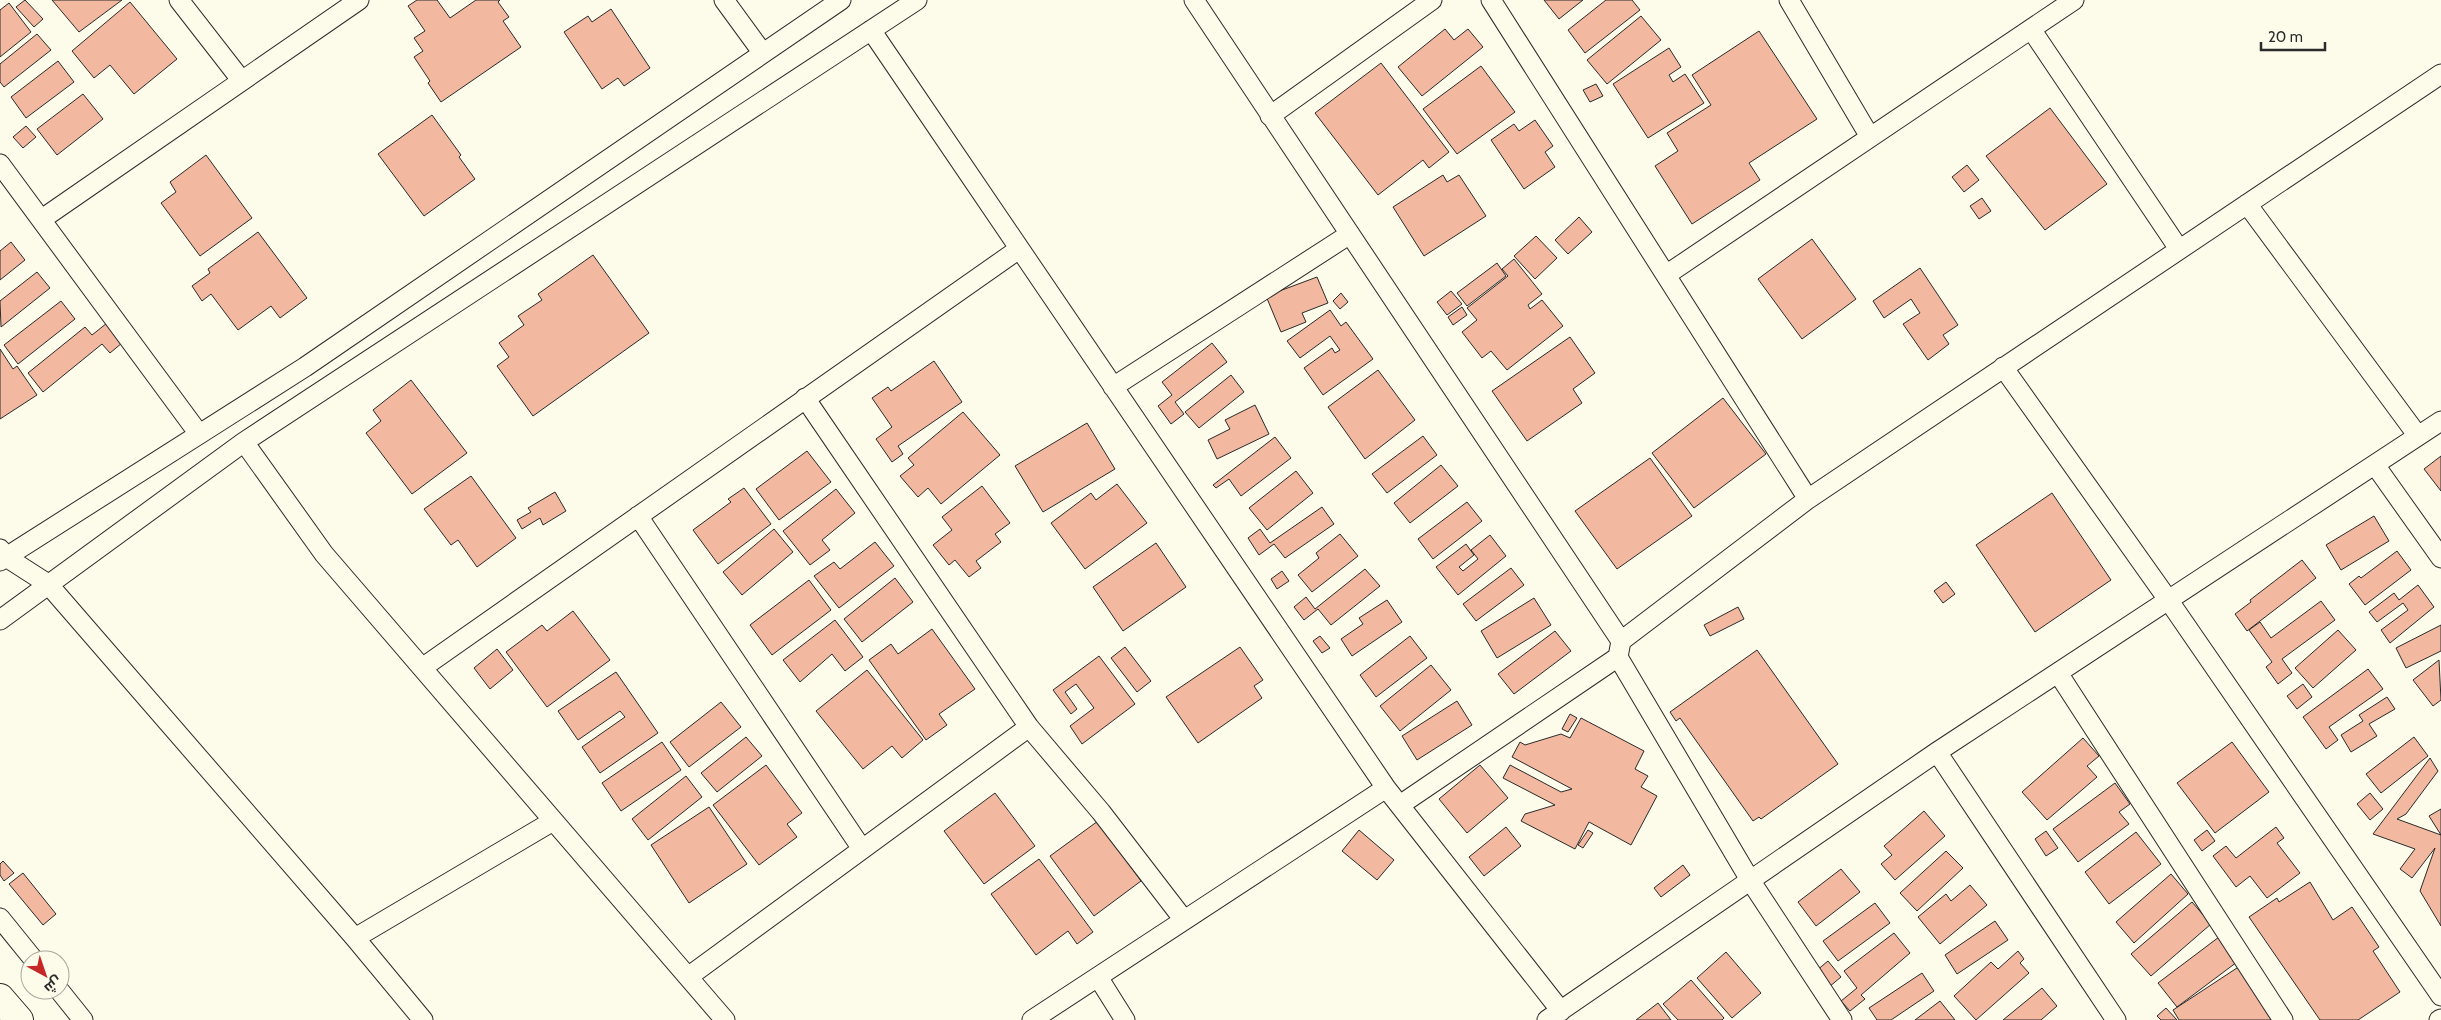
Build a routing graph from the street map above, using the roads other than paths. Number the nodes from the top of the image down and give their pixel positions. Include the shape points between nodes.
1 (179, 0) edge
2 (359, 0) edge
3 (724, 0) edge
4 (842, 0) edge
5 (917, 0) edge
6 (1194, 0) edge
7 (1432, 0) edge
8 (1490, 0) edge
9 (2074, 0) edge
10 (1796, 2) edge
11 (2031, 29) junction
12 (872, 30) junction
13 (762, 52) junction
14 (2441, 74) edge
15 (242, 81) junction
16 (1270, 116) junction
17 (1870, 137) junction
18 (0, 164) edge
19 (2247, 204) junction
20 (42, 219) junction
21 (1350, 234) junction
22 (1019, 248) junction
23 (2178, 249) junction
24 (1666, 275) junction
25 (2003, 367) junction
26 (1113, 387) junction
27 (805, 398) junction
28 (2441, 421) edge
29 (199, 434) junction
30 (2418, 436) junction
31 (244, 442) junction
32 (2375, 465) junction
33 (1808, 499) junction
34 (638, 516) junction
35 (2, 556) edge
36 (2441, 558) edge
37 (48, 584) junction
38 (2169, 601) junction
39 (0, 620) edge
40 (1619, 649) junction
41 (422, 668) junction
42 (2058, 673) junction
43 (1029, 727) junction
44 (1937, 752) junction
45 (1386, 788) junction
46 (1400, 805) junction
47 (553, 821) junction
48 (862, 849) junction
49 (1750, 880) junction
50 (0, 918) edge
51 (1184, 920) junction
52 (355, 938) junction
53 (26, 950) edge
54 (688, 976) junction
55 (1098, 977) junction
56 (2441, 996) edge
57 (0, 998) edge
58 (67, 1000) edge
59 (1554, 1015) edge
60 (19, 1020) edge
61 (83, 1020) edge
62 (423, 1020) edge
63 (725, 1020) edge
64 (1032, 1020) edge
65 (1125, 1020) edge
66 (1842, 1020) edge
67 (2116, 1020) edge
68 (2284, 1020) edge

1 - 15 street
2 - 15 street
3 - 13 street
4 - 13 street
5 - 12 street
6 - 16 street
7 - 16 street
8 - 24 street
9 - 11 street
10 - 17 street
11 - 17 street
11 - 23 street
12 - 22 street
12 - 31 street
13 - 29 street via 338,344
14 - 19 street
15 - 20 street
16 - 21 street
17 - 24 street
18 - 20 street
19 - 23 street
19 - 30 street
20 - 29 street
21 - 26 street
21 - 40 street
22 - 26 street
22 - 27 street
23 - 25 street
24 - 33 street
25 - 33 street
25 - 38 street
26 - 45 street
27 - 34 street
27 - 43 street
28 - 30 street
29 - 35 street
30 - 32 street
31 - 37 street
31 - 41 street via 324,554
32 - 36 street
32 - 38 street
33 - 40 street
34 - 41 street
34 - 48 street
35 - 37 street
37 - 39 street
37 - 52 street
38 - 42 street
38 - 56 street
40 - 46 street
40 - 49 street
41 - 47 street
42 - 44 street
42 - 68 street
43 - 48 street
43 - 51 street via 1101,812
44 - 49 street
44 - 67 street
45 - 46 street
45 - 51 street
46 - 59 street
47 - 52 street
47 - 54 street
48 - 54 street
49 - 59 street
49 - 66 street
50 - 53 street
51 - 55 street
52 - 62 street
54 - 63 street
55 - 64 street
55 - 65 street
57 - 60 main road
58 - 61 street

